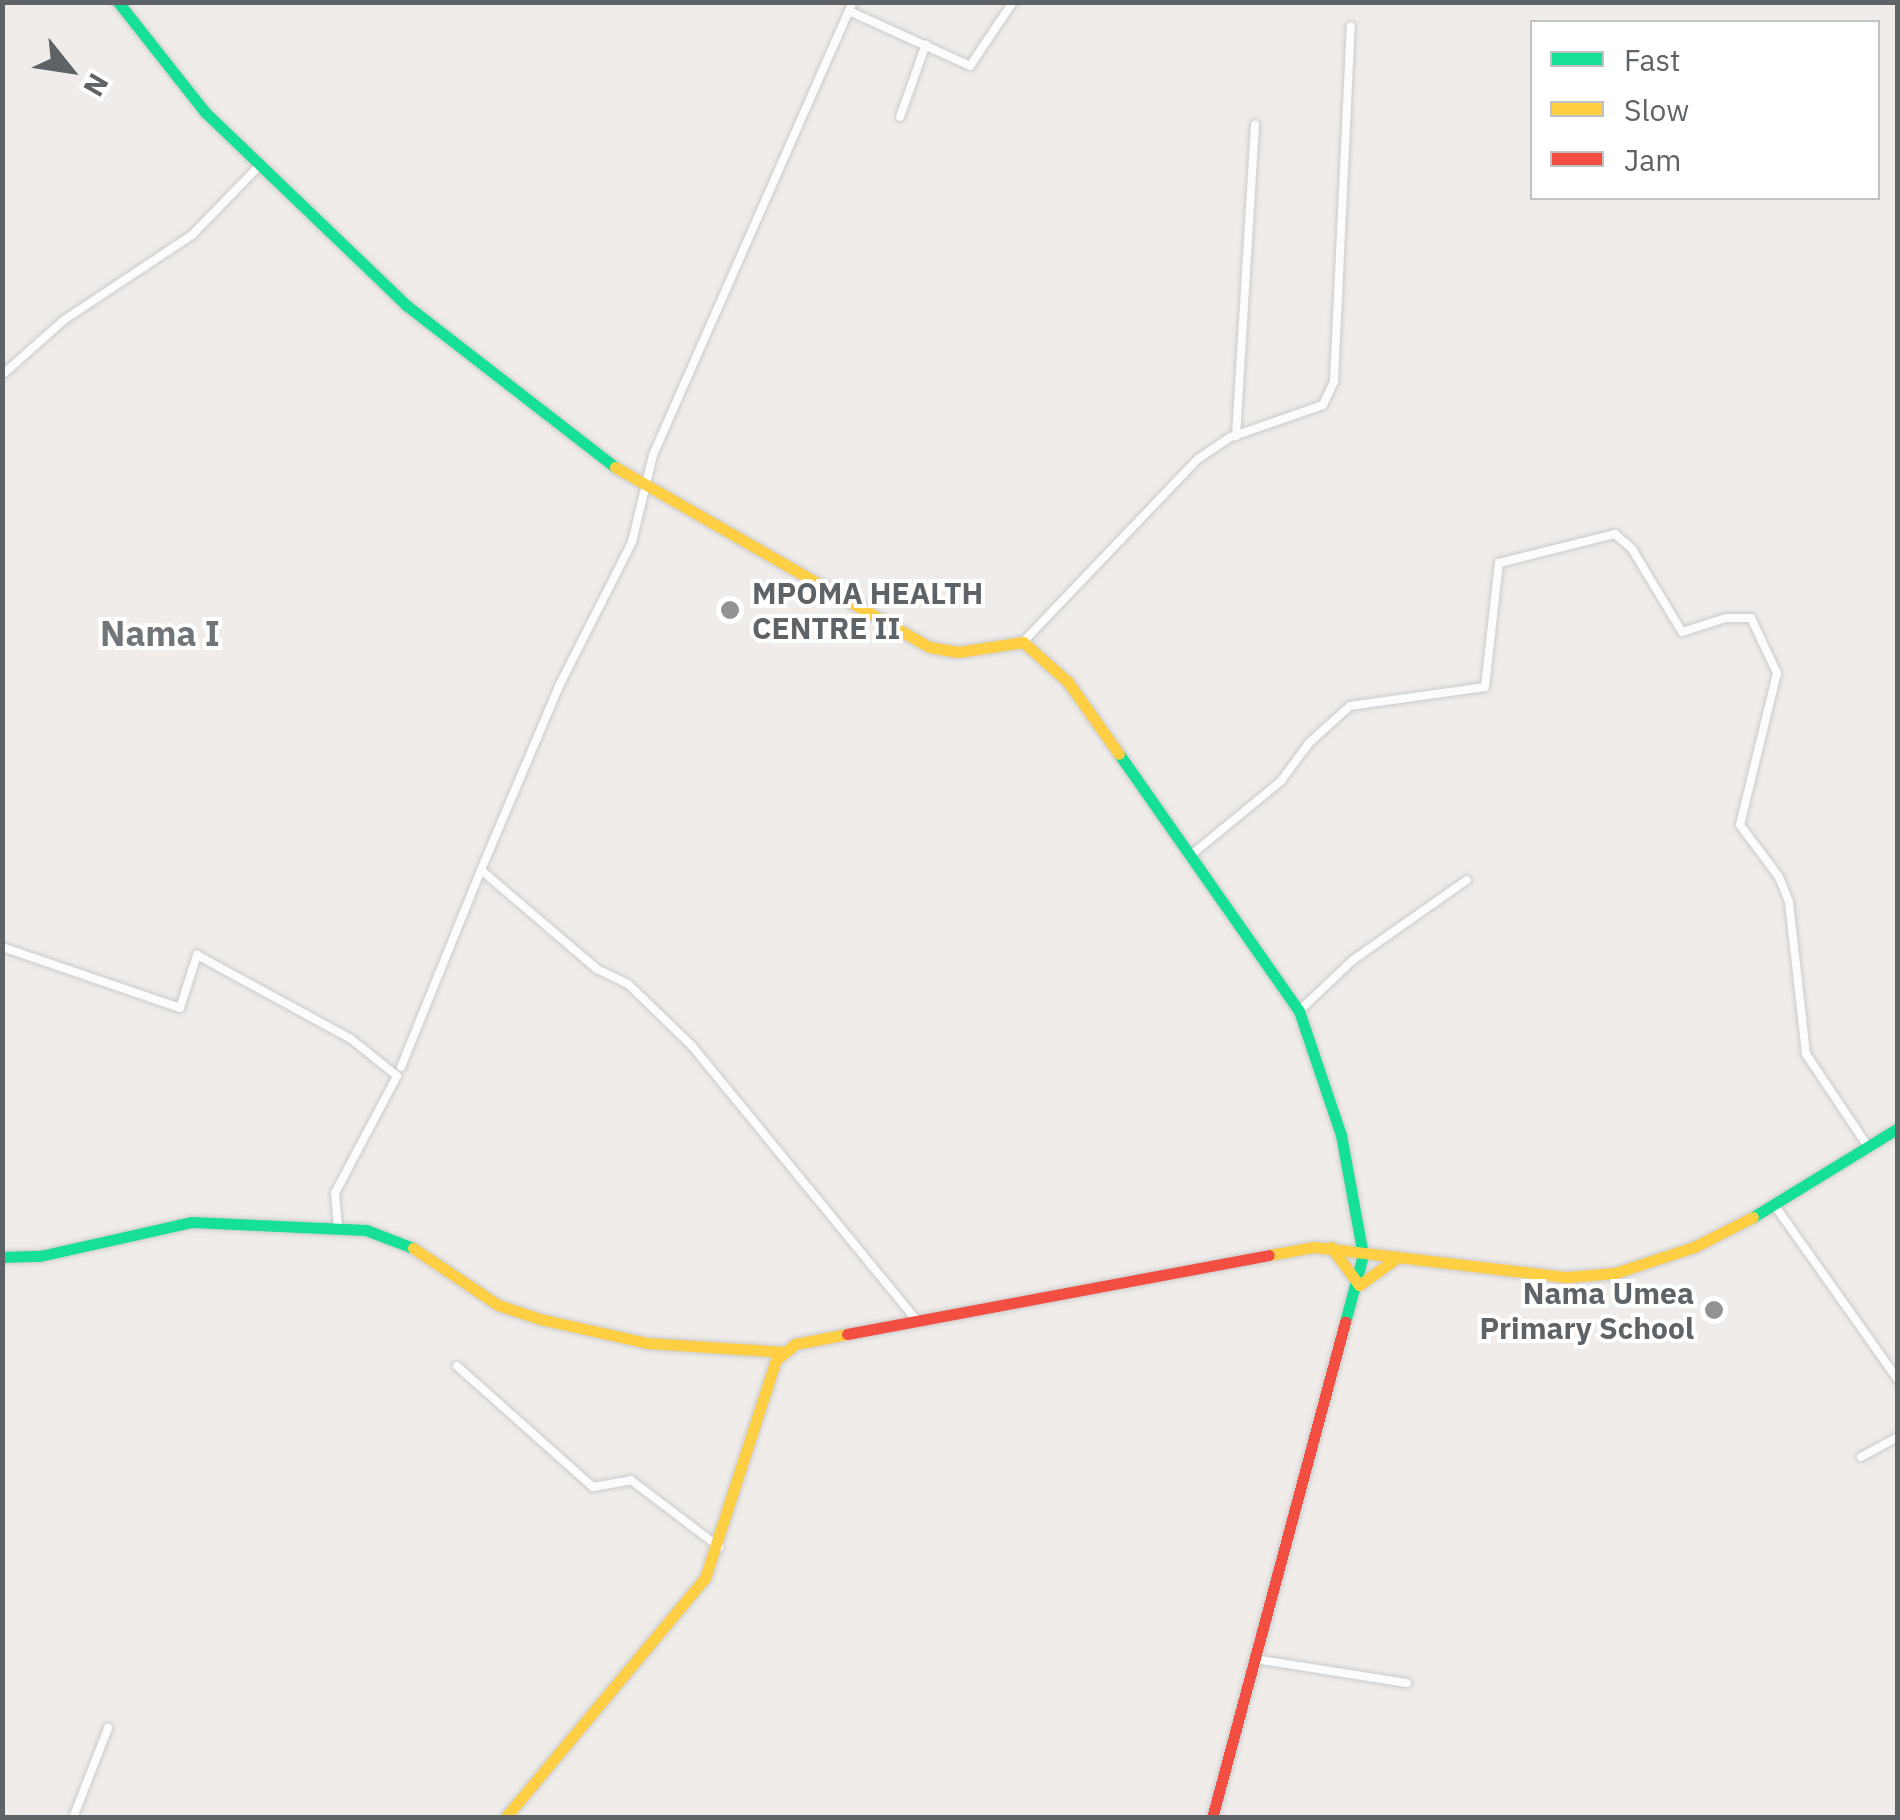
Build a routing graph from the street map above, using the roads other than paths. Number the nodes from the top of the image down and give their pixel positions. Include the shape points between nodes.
1 (118, 2) edge
2 (1013, 2) edge
3 (849, 5) edge
4 (1351, 26) dead end
5 (926, 44) junction
6 (900, 117) dead end
7 (1255, 125) dead end
8 (259, 166) junction
9 (2, 374) edge
10 (1236, 436) junction
11 (642, 488) junction
12 (1023, 642) junction
13 (1191, 855) junction
14 (481, 870) junction
15 (1467, 880) dead end
16 (2, 947) edge
17 (1299, 1011) junction
18 (400, 1067) dead end
19 (1898, 1128) edge
20 (1869, 1148) junction
21 (1775, 1206) junction
22 (338, 1227) junction
23 (1331, 1246) junction
24 (1363, 1255) junction
25 (2, 1257) edge
26 (1394, 1260) junction
27 (1359, 1284) junction
28 (916, 1320) junction
29 (790, 1352) junction
30 (458, 1366) dead end
31 (1898, 1380) edge
32 (1898, 1437) edge
33 (1862, 1456) dead end
34 (719, 1547) junction
35 (1255, 1659) junction
36 (1407, 1683) dead end
37 (108, 1728) dead end
38 (73, 1818) edge
39 (505, 1818) edge
40 (1212, 1818) edge

1 - 8 street via 205,112
2 - 5 street via 970,66
3 - 5 street
3 - 11 street
4 - 10 street via 1334,381 1323,405
5 - 6 street
7 - 10 street
8 - 9 street via 192,235 64,320
8 - 11 street via 406,304
10 - 12 street via 1198,459
11 - 12 street via 929,646 958,652
11 - 14 street via 632,542 560,684
12 - 13 street via 1068,682
13 - 17 street
13 - 20 street via 1281,781 1308,743 1350,706 1486,688 1499,563 1615,534 1632,549 1682,632 1750,618 1777,674 1740,826 1780,877 1789,902 1806,1054
14 - 18 street
14 - 28 street via 597,969 628,984 692,1046
15 - 17 street via 1353,960
16 - 22 street via 180,1008 197,955 351,1039 397,1076 335,1194
17 - 24 street via 1340,1135
19 - 20 street
20 - 21 street
21 - 26 street via 1694,1248 1616,1273 1568,1277
21 - 31 street
22 - 25 street via 192,1222 40,1256
22 - 29 street via 413,1248 498,1305 540,1319 647,1343
23 - 24 street
23 - 27 street
23 - 28 street
24 - 26 street
24 - 27 street
26 - 27 street
27 - 35 street
28 - 29 street via 794,1344
29 - 34 street via 776,1360 761,1393
30 - 34 street via 594,1488 631,1480
32 - 33 street
34 - 39 street via 681,1612
35 - 36 street
35 - 40 street
37 - 38 street

